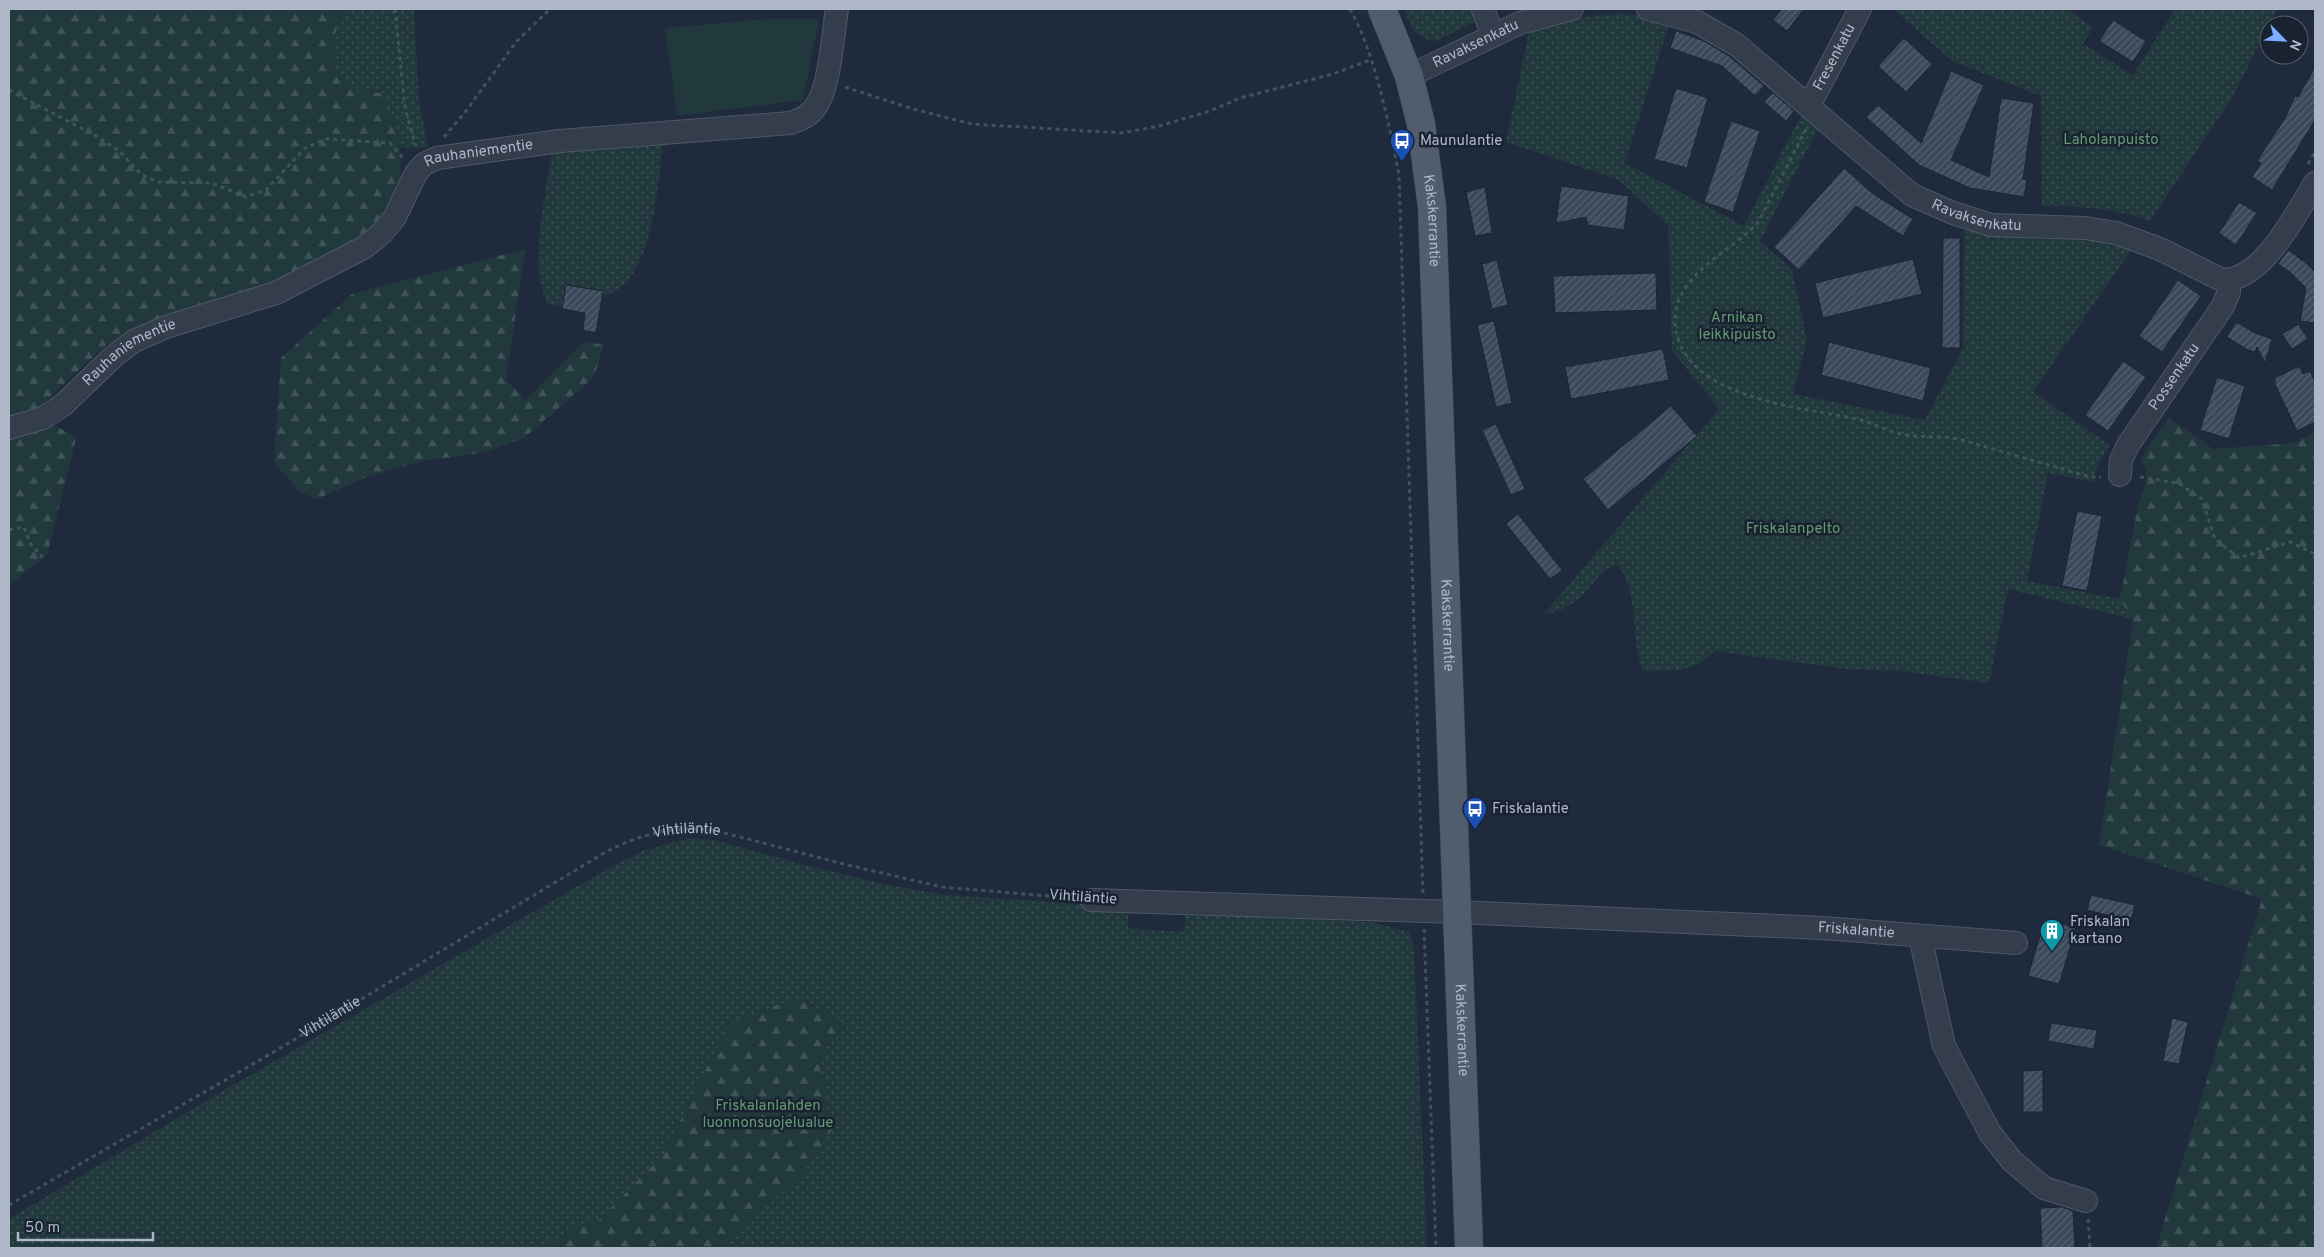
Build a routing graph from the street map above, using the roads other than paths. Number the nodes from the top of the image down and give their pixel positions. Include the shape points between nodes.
1 (837, 9) edge
2 (1382, 9) edge
3 (1482, 9) edge
4 (1572, 9) edge
5 (1648, 9) edge
6 (1860, 9) edge
7 (1493, 36) junction
8 (1409, 76) junction
9 (1808, 117) junction
10 (2311, 175) edge
11 (2229, 281) junction
12 (9, 428) edge
13 (2120, 474) road end
14 (1091, 900) road end
15 (1456, 912) junction
16 (1920, 936) junction
17 (2016, 943) dead end
18 (2086, 1201) road end
19 (1469, 1248) edge

1 - 12 street, Rauhaniementie via 826,80 816,106 804,118 790,122 560,141 426,165 395,217 366,247 276,293 166,327 134,341 63,405 43,418
2 - 8 main road, Kakskerrantie
3 - 7 street
4 - 7 street, Ravaksenkatu via 1520,23
5 - 9 street, Ravaksenkatu via 1670,13 1716,32 1737,45
6 - 9 street, Fresenkatu
7 - 8 street, Ravaksenkatu
8 - 15 main road, Kakskerrantie via 1421,124 1432,207
9 - 11 street, Ravaksenkatu via 1833,129 1912,195 1952,214 1991,225 2085,228 2116,233
10 - 11 street via 2282,235 2262,260 2240,277
11 - 13 street, Possenkatu via 2223,306 2128,445 2121,460
14 - 15 street, Vihtiläntie
15 - 16 street, Friskalantie via 1823,928
15 - 19 main road, Kakskerrantie
16 - 17 street, Friskalantie
16 - 18 street via 1944,1046 1990,1134 2012,1161 2044,1188

